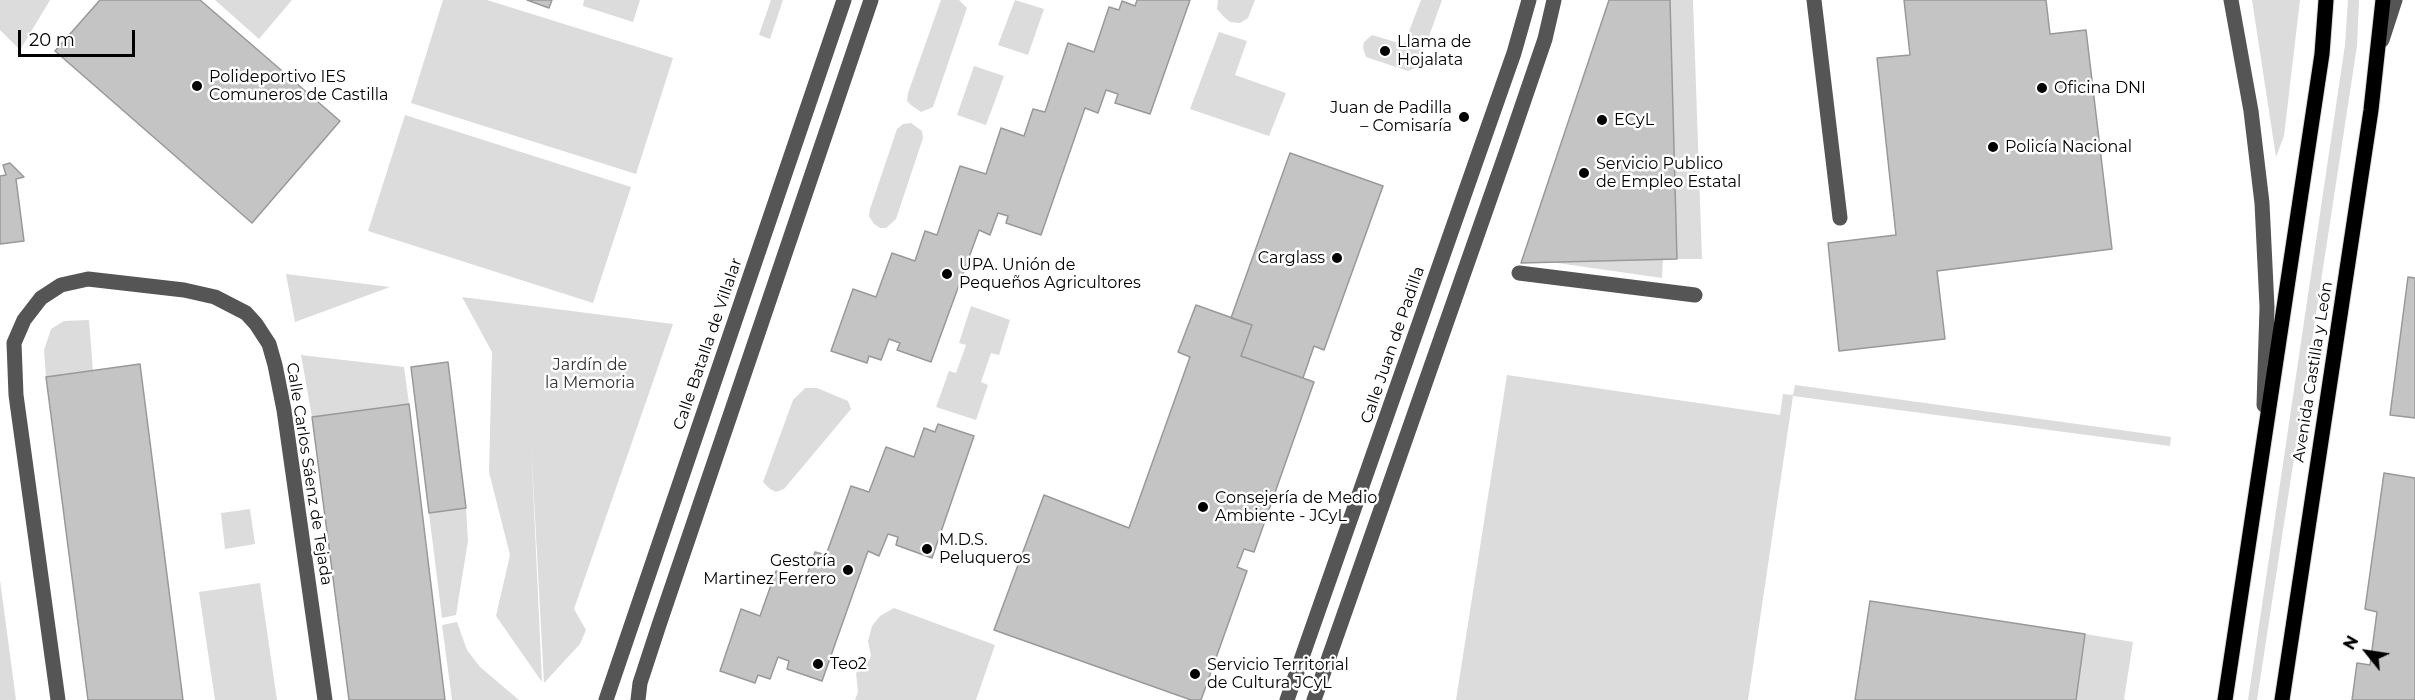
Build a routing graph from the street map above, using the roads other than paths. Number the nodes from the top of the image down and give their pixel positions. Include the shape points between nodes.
1 (844, 0) edge
2 (871, 0) edge
3 (1529, 0) edge
4 (1554, 0) edge
5 (1814, 0) edge
6 (2231, 0) edge
7 (2326, 0) edge
8 (2383, 0) edge
9 (2395, 0) edge
10 (2380, 48) junction
11 (1840, 218) dead end
12 (1519, 273) dead end
13 (1695, 295) dead end
14 (2263, 441) junction
15 (58, 700) edge
16 (325, 700) edge
17 (606, 700) edge
18 (638, 700) edge
19 (1287, 700) edge
20 (1314, 700) edge
21 (2225, 700) edge
22 (2282, 700) edge

1 - 17 street, Calle Batalla de Villalar
2 - 18 street via 652,646
3 - 19 street, Calle Juan de Padilla via 1514,53
4 - 20 street via 1545,39 1507,150
5 - 11 street
6 - 14 street via 2251,111 2262,203 2267,307
7 - 14 main road via 2322,54
8 - 10 main road, Avenida Castilla y León
9 - 10 street, Avenida Castilla y León
10 - 22 main road, Avenida Castilla y León
12 - 13 street
14 - 21 main road
15 - 16 street, Calle Carlos Sáenz de Tejada via 16,395 14,343 24,320 41,298 61,285 88,279 215,297 246,313 269,344 284,410

